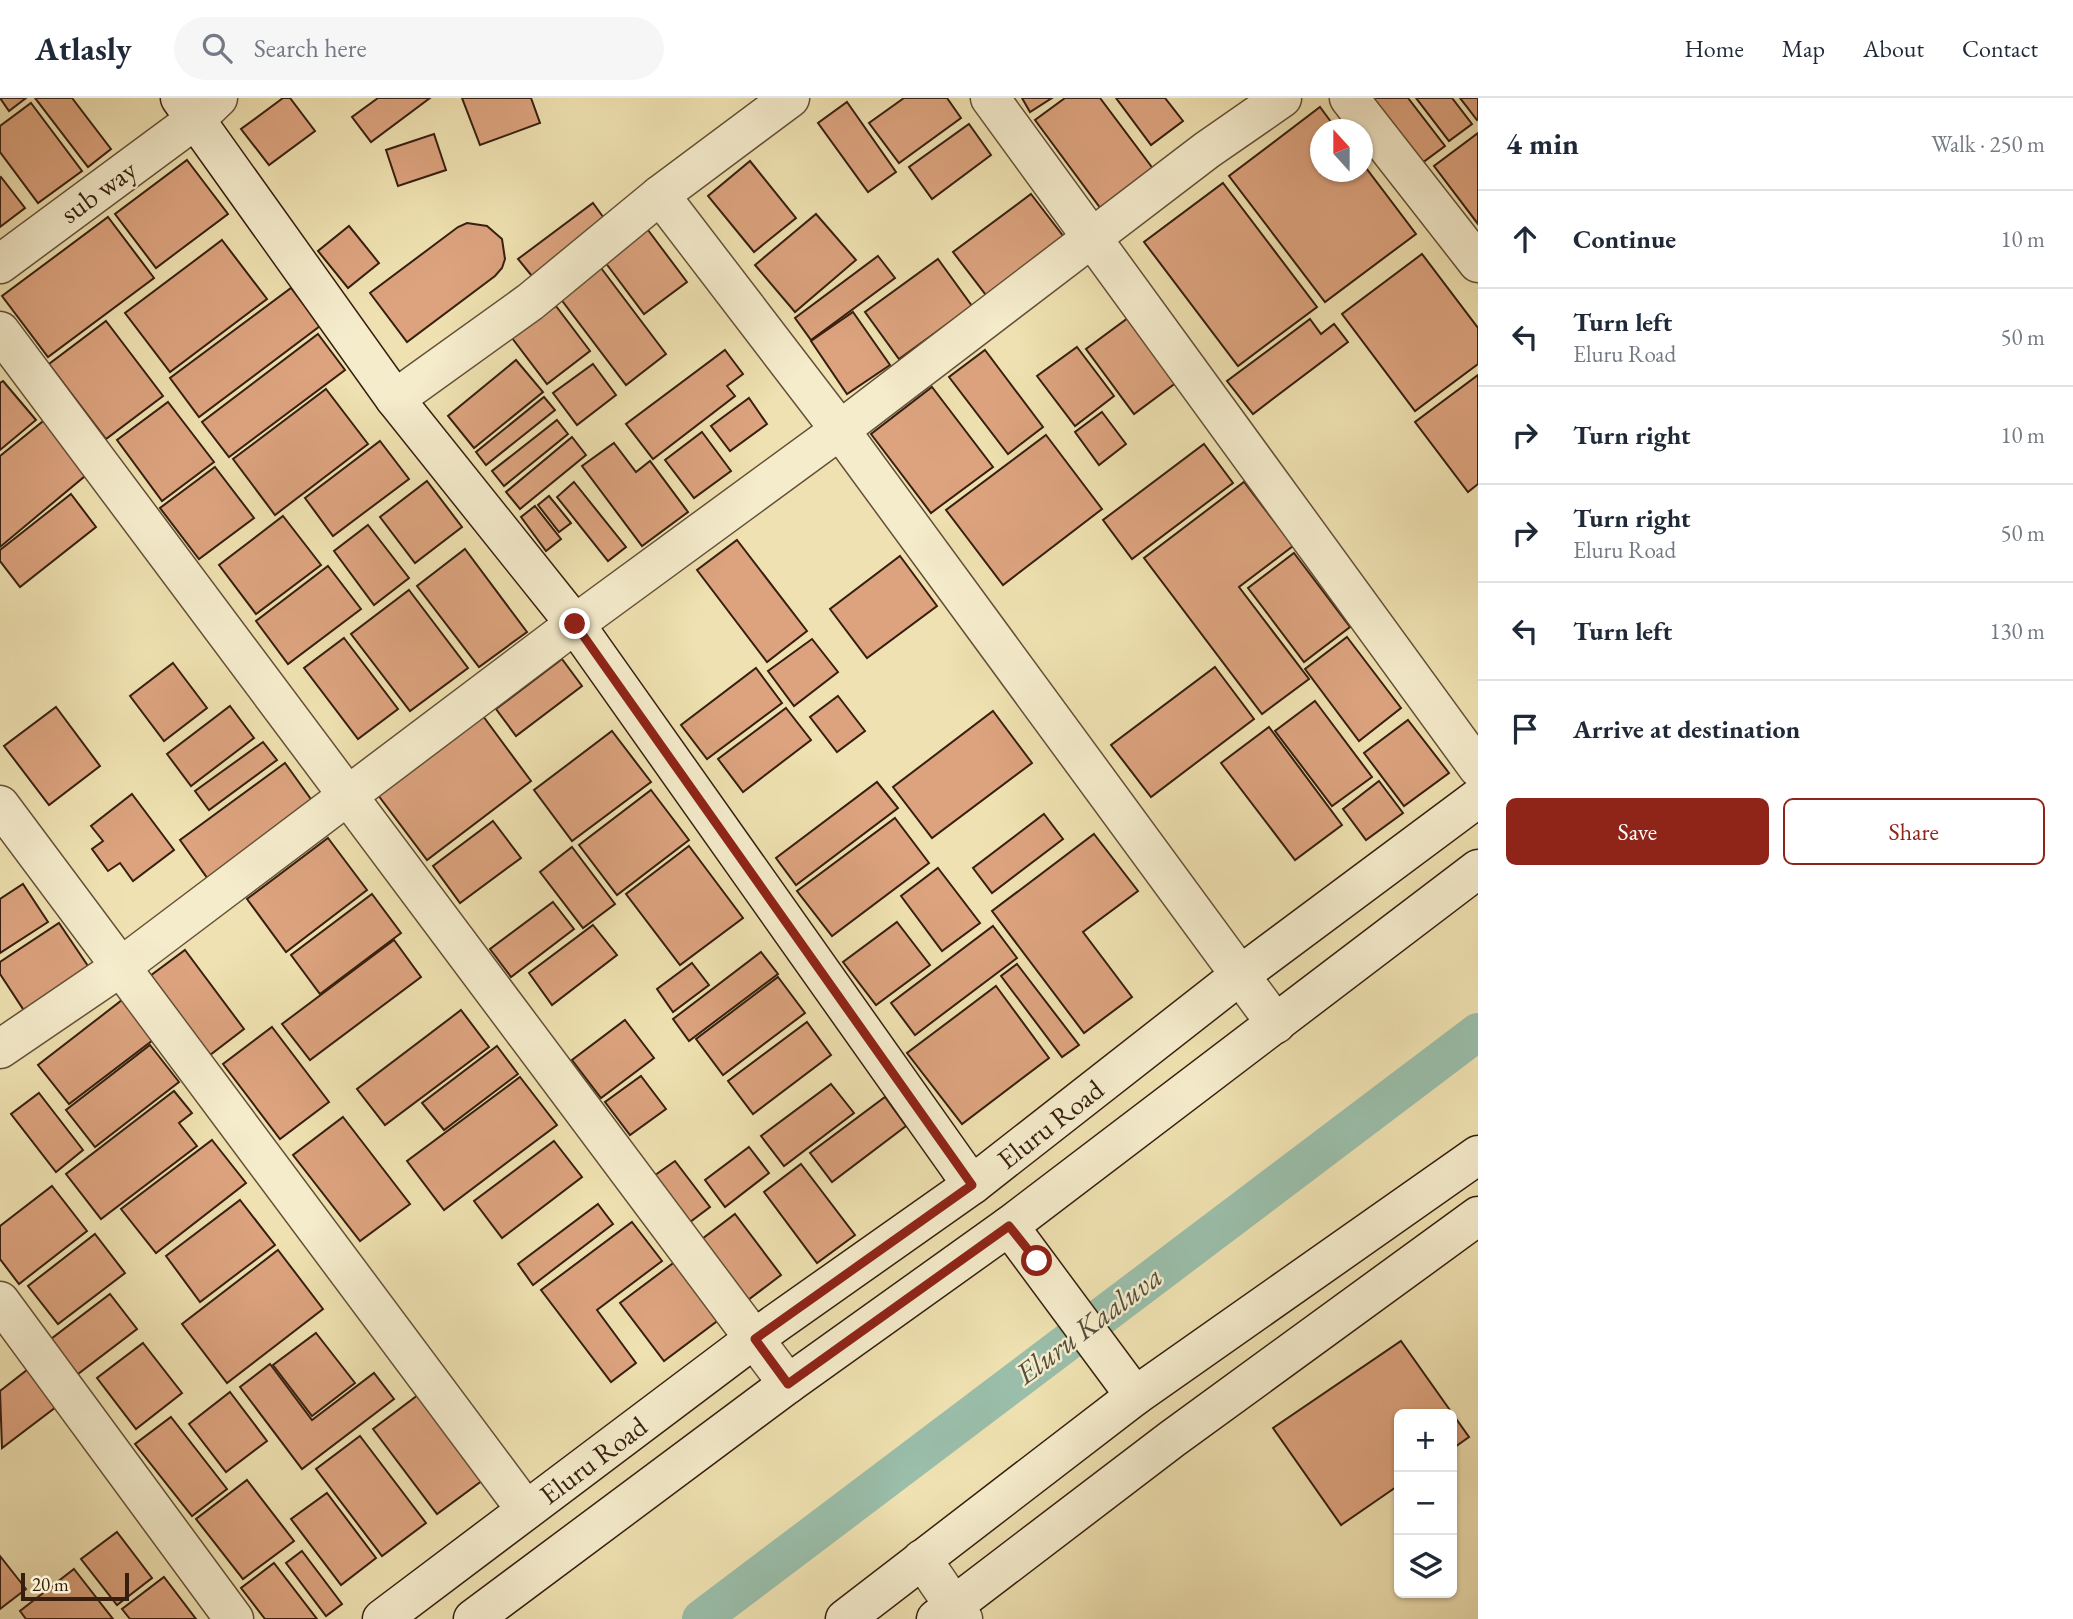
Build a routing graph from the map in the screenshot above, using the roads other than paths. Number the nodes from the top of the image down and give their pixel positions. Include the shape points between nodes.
1 (790, 98) edge
2 (990, 98) edge
3 (1282, 98) edge
4 (1349, 98) edge
5 (198, 105) edge
6 (660, 195) junction
7 (1091, 238) junction
8 (1478, 263) edge
9 (0, 264) edge
10 (0, 331) edge
11 (395, 399) junction
12 (840, 430) junction
13 (575, 624) junction
14 (1478, 768) edge
15 (348, 795) junction
16 (1478, 798) edge
17 (0, 805) edge
18 (1478, 869) edge
19 (122, 967) junction
20 (1239, 976) junction
21 (1276, 1024) junction
22 (0, 1049) edge
23 (1478, 1155) edge
24 (972, 1185) junction
25 (1478, 1216) edge
26 (1009, 1226) junction
27 (0, 1301) edge
28 (755, 1339) junction
29 (788, 1384) junction
30 (1135, 1396) junction
31 (526, 1510) junction
32 (922, 1559) junction
33 (951, 1614) edge
34 (234, 1619) edge
35 (382, 1619) edge
36 (473, 1619) edge
37 (845, 1619) edge

1 - 6 street
2 - 7 street
3 - 7 street
4 - 8 street
5 - 9 street, sub way
5 - 11 street
6 - 11 street via 530,302
6 - 12 street
7 - 12 street
7 - 14 street
10 - 15 street
11 - 13 street
12 - 13 street
12 - 20 street
13 - 15 street
13 - 24 street
15 - 19 street
15 - 28 street
16 - 20 street, Eluru Road
17 - 19 street
18 - 21 street, Eluru Road
19 - 22 street
19 - 31 street
20 - 21 street
20 - 24 street, Eluru Road
21 - 26 street, Eluru Road
23 - 30 street
24 - 28 street, Eluru Road
25 - 33 street via 1172,1438
26 - 29 street, Eluru Road
26 - 30 street
27 - 34 street
28 - 29 street
28 - 31 street, Eluru Road
29 - 36 street, Eluru Road
30 - 32 street
31 - 35 street, Eluru Road
32 - 33 street
32 - 37 street

